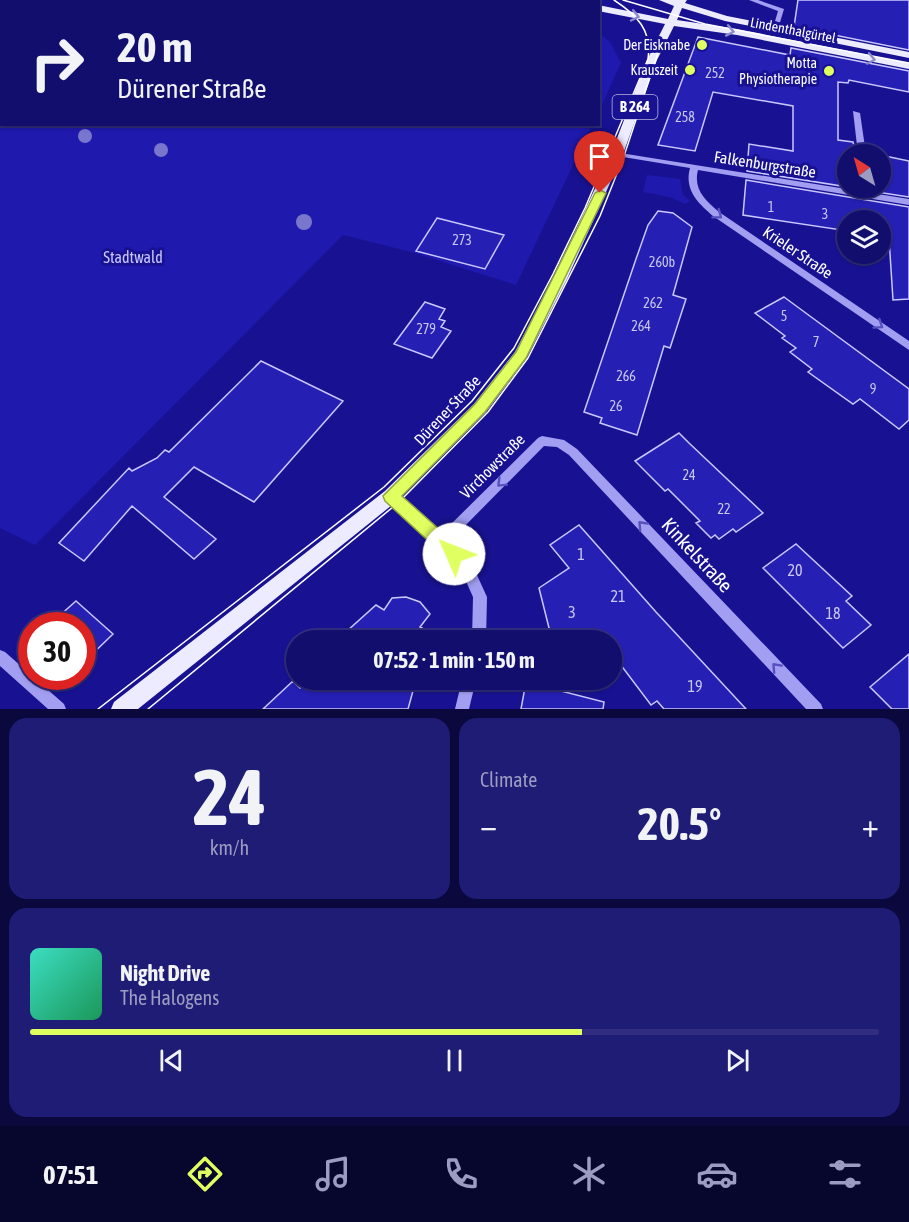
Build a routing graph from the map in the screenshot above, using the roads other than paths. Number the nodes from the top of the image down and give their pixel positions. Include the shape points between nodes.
1 (664, 0) edge
2 (752, 0) edge
3 (680, 3) edge
4 (600, 8) edge
5 (672, 22) junction
6 (776, 28) junction
7 (909, 55) edge
8 (909, 66) edge
9 (856, 112) dead end
10 (861, 144) edge
11 (617, 154) junction
12 (694, 168) junction
13 (837, 187) edge
14 (891, 197) edge
15 (909, 202) edge
16 (909, 346) edge
17 (542, 441) joint
18 (391, 496) junction
19 (442, 541) junction
20 (479, 630) edge
21 (0, 657) edge
22 (467, 690) edge
23 (59, 709) edge
24 (121, 709) edge
25 (462, 709) edge
26 (816, 709) edge

1 - 3 main road, Lindenthalgürtel
2 - 6 street via 782,10
3 - 5 main road, Dürener Straße / B 264
3 - 6 main road, Lindenthalgürtel
4 -> 5 main road, Lindenthalgürtel
5 -> 8 main road, Lindenthalgürtel
5 - 11 main road, Dürener Straße / B 264 via 652,60
6 - 7 main road, Lindenthalgürtel
9 - 10 street
11 - 12 street, Falkenburgstraße
11 - 18 main road, Dürener Straße / B 264 via 588,222 521,355 480,408
12 - 13 street, Falkenburgstraße
12 -> 16 street, Krieler Straße via 692,189 716,214
14 - 15 street, Falkenburgstraße
17 -> 19 street, Virchowstraße
26 -> 17 street, Kinkelstraße via 573,452 560,443
18 - 19 street
18 - 24 main road, Dürener Straße / B 264
19 - 20 street via 466,566 480,597
21 - 23 street
22 - 25 street

